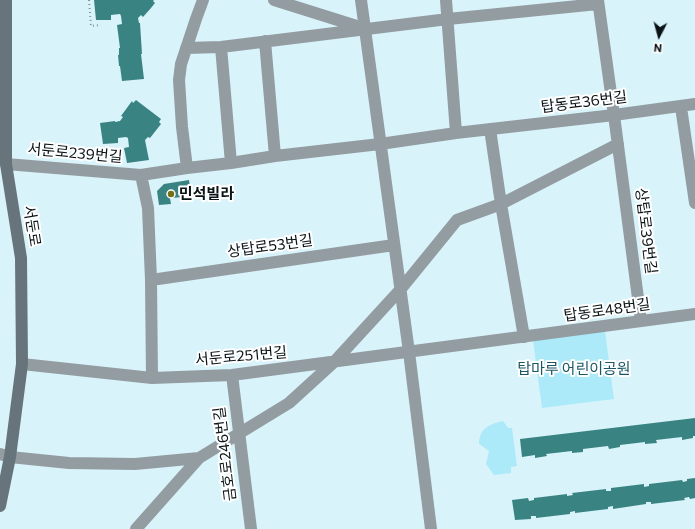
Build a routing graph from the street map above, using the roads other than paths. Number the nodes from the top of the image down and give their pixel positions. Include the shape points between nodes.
1 (6, 0) edge
2 (203, 0) edge
3 (274, 0) edge
4 (361, 0) edge
5 (446, 0) edge
6 (598, 2) edge
7 (448, 19) junction
8 (365, 29) junction
9 (265, 42) junction
10 (222, 47) junction
11 (186, 48) junction
12 (695, 104) edge
13 (681, 106) junction
14 (614, 115) junction
15 (490, 129) junction
16 (456, 133) junction
17 (380, 144) junction
18 (618, 144) junction
19 (275, 156) junction
20 (231, 163) junction
21 (6, 164) junction
22 (187, 168) junction
23 (141, 175) junction
24 (695, 203) edge
25 (501, 204) junction
26 (394, 245) junction
27 (151, 280) junction
28 (400, 290) junction
29 (695, 314) edge
30 (641, 322) junction
31 (524, 337) junction
32 (409, 352) junction
33 (334, 362) junction
34 (22, 364) junction
35 (232, 375) junction
36 (152, 378) junction
37 (239, 434) junction
38 (5, 456) edge
39 (199, 458) junction
40 (0, 506) edge
41 (136, 529) edge
42 (251, 529) edge
43 (431, 529) edge

1 - 21 street, 서둔로
2 - 11 street
3 - 8 street
4 - 8 street
5 - 7 street
6 - 7 street, 상탑로39번길
6 - 14 street, 상탑로39번길
7 - 8 street
7 - 16 street
8 - 9 street
8 - 17 street
9 - 10 street
9 - 19 street
10 - 11 street
10 - 20 street
11 - 22 street via 181,64 179,86
12 - 13 street, 탑동로36번길
13 - 14 street, 탑동로36번길
13 - 24 street
14 - 15 street, 탑동로36번길
14 - 18 street, 상탑로39번길
15 - 16 street, 탑동로36번길
15 - 25 street
16 - 17 street, 탑동로36번길
17 - 19 street, 서둔로239번길
17 - 26 street
18 - 25 street
18 - 30 street, 상탑로39번길
19 - 20 street, 서둔로239번길
20 - 22 street, 서둔로239번길
21 - 23 street, 서둔로239번길
21 - 34 street, 서둔로 via 21,258
22 - 23 street, 서둔로239번길
23 - 27 street, 서둔로239번길 via 148,208
25 - 28 street via 457,220
25 - 31 street
26 - 27 street, 상탑로53번길
26 - 28 street
27 - 36 street
28 - 32 street
28 - 33 street
29 - 30 street, 탑동로48번길
30 - 31 street, 탑동로48번길
31 - 32 street, 탑동로48번길
32 - 33 street, 서둔로251번길
32 - 43 street
33 - 35 street, 서둔로251번길
33 - 37 street via 289,403
34 - 36 street, 서둔로251번길
34 - 38 street, 서둔로
35 - 36 street, 서둔로251번길
35 - 37 street, 금호로246번길
37 - 39 street
37 - 42 street, 금호로246번길
38 - 39 street via 69,463 136,464
38 - 40 street, 서둔로
39 - 41 street

